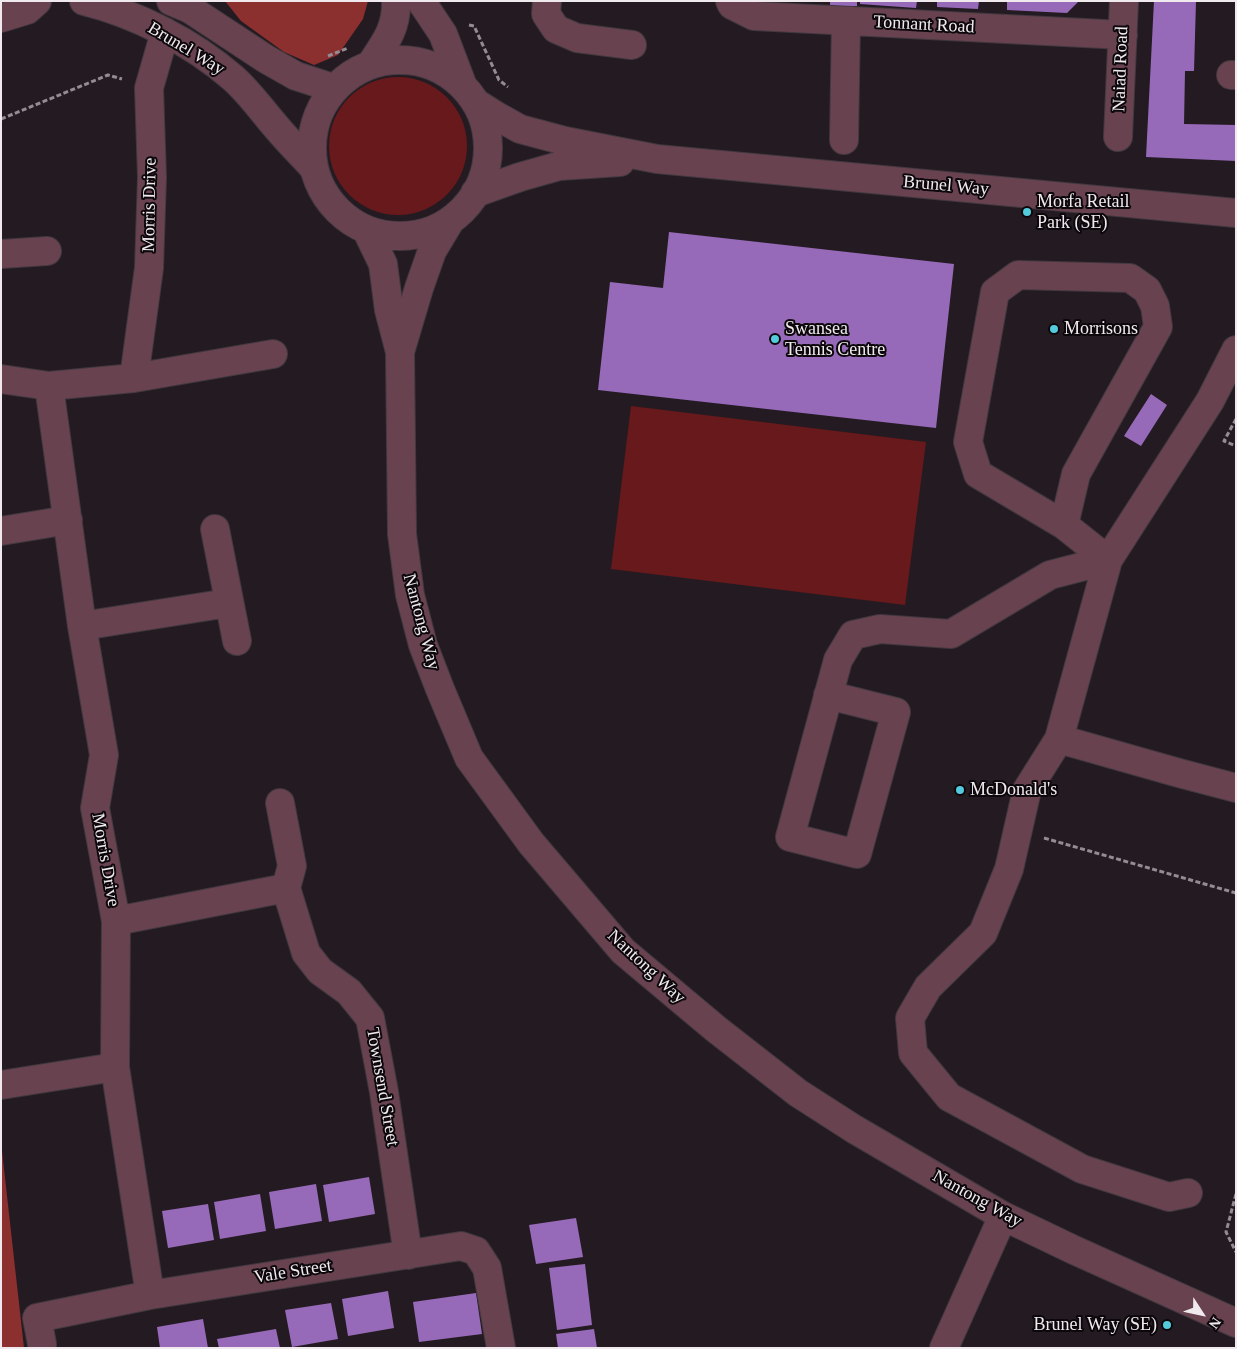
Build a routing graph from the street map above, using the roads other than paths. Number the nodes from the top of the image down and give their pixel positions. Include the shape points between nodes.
1 (37, 1) edge
2 (84, 1) edge
3 (171, 1) edge
4 (396, 1) edge
5 (548, 1) edge
6 (730, 1) edge
7 (1124, 1) edge
8 (427, 11) edge
9 (1, 18) edge
10 (846, 21) junction
11 (166, 32) junction
12 (1123, 35) junction
13 (632, 45) dead end
14 (371, 64) junction
15 (333, 88) junction
16 (469, 93) junction
17 (1118, 137) dead end
18 (844, 140) dead end
19 (657, 160) junction
20 (312, 166) junction
21 (475, 193) junction
22 (1236, 213) edge
23 (450, 221) junction
24 (368, 231) junction
25 (47, 252) dead end
26 (1, 254) edge
27 (1236, 350) edge
28 (400, 352) junction
29 (273, 354) dead end
30 (134, 378) junction
31 (1, 379) edge
32 (49, 386) junction
33 (68, 520) junction
34 (1064, 525) junction
35 (215, 529) dead end
36 (1, 531) edge
37 (1108, 560) junction
38 (228, 603) junction
39 (82, 626) junction
40 (236, 641) dead end
41 (828, 695) junction
42 (1060, 739) junction
43 (1236, 788) edge
44 (280, 803) dead end
45 (286, 888) junction
46 (116, 921) junction
47 (115, 1067) junction
48 (1, 1084) edge
49 (1188, 1193) dead end
50 (1003, 1216) junction
51 (408, 1255) junction
52 (150, 1295) junction
53 (1236, 1323) edge
54 (42, 1344) dead end
55 (501, 1348) edge
56 (944, 1348) edge

1 - 9 street via 27,10
2 - 11 street, Brunel Way
3 - 15 street, Brunel Way via 190,9 296,76
4 - 14 street via 397,14 389,38
5 - 13 street via 546,14 556,29 577,38
6 - 10 street, Tonnant Road via 754,16
7 - 12 street, Naiad Road
8 - 16 street via 443,34
10 - 12 street, Tonnant Road
10 - 18 street
11 - 20 street, Brunel Way via 233,78
11 - 30 street, Morris Drive via 149,88 152,177 149,268
12 - 17 street, Naiad Road
14 - 15 street
14 - 16 street via 395,59 419,61 442,70
15 - 20 street via 318,114 311,140
16 - 19 street, Brunel Way via 495,115 520,129
16 - 21 street via 486,125 489,149 484,177
19 - 21 street, Brunel Way via 559,166
19 - 22 street, Brunel Way
20 - 24 street via 323,193 342,216
21 - 23 street
23 - 24 street via 425,234 396,237
23 - 28 street, Nantong Way via 432,251
24 - 28 street, Nantong Way via 383,264 389,310
25 - 26 street
27 - 37 street via 1210,401
28 - 50 street, Nantong Way via 402,534 410,595 424,645 469,758 531,843 623,951 798,1093
29 - 30 street
30 - 32 street
31 - 32 street
32 - 33 street, Morris Drive
33 - 36 street
33 - 39 street, Morris Drive
34 - 34 street via 978,474 970,450 968,442 995,292 1018,274 1130,278 1147,290 1155,306 1158,327 1076,474
34 - 37 street
35 - 38 street
37 - 41 street via 1050,575 951,634 880,630 853,636 838,660
37 - 42 street
38 - 39 street
38 - 40 street
39 - 46 street, Morris Drive via 104,755 95,808
41 - 41 street via 790,837 857,854 896,712
42 - 43 street
42 - 49 street via 1027,790 1009,869 983,933 928,987 910,1018 913,1053 949,1097 1082,1168 1169,1197
44 - 45 street via 292,866
45 - 46 street
45 - 51 street, Townsend Street via 306,953 320,971 349,992 370,1018
46 - 47 street, Morris Drive
47 - 48 street
47 - 52 street, Morris Drive
50 - 53 street, Nantong Way
50 - 56 street
51 - 52 street, Vale Street
51 - 55 street, Vale Street via 461,1246 476,1251 487,1268
52 - 54 street, Vale Street via 37,1318

